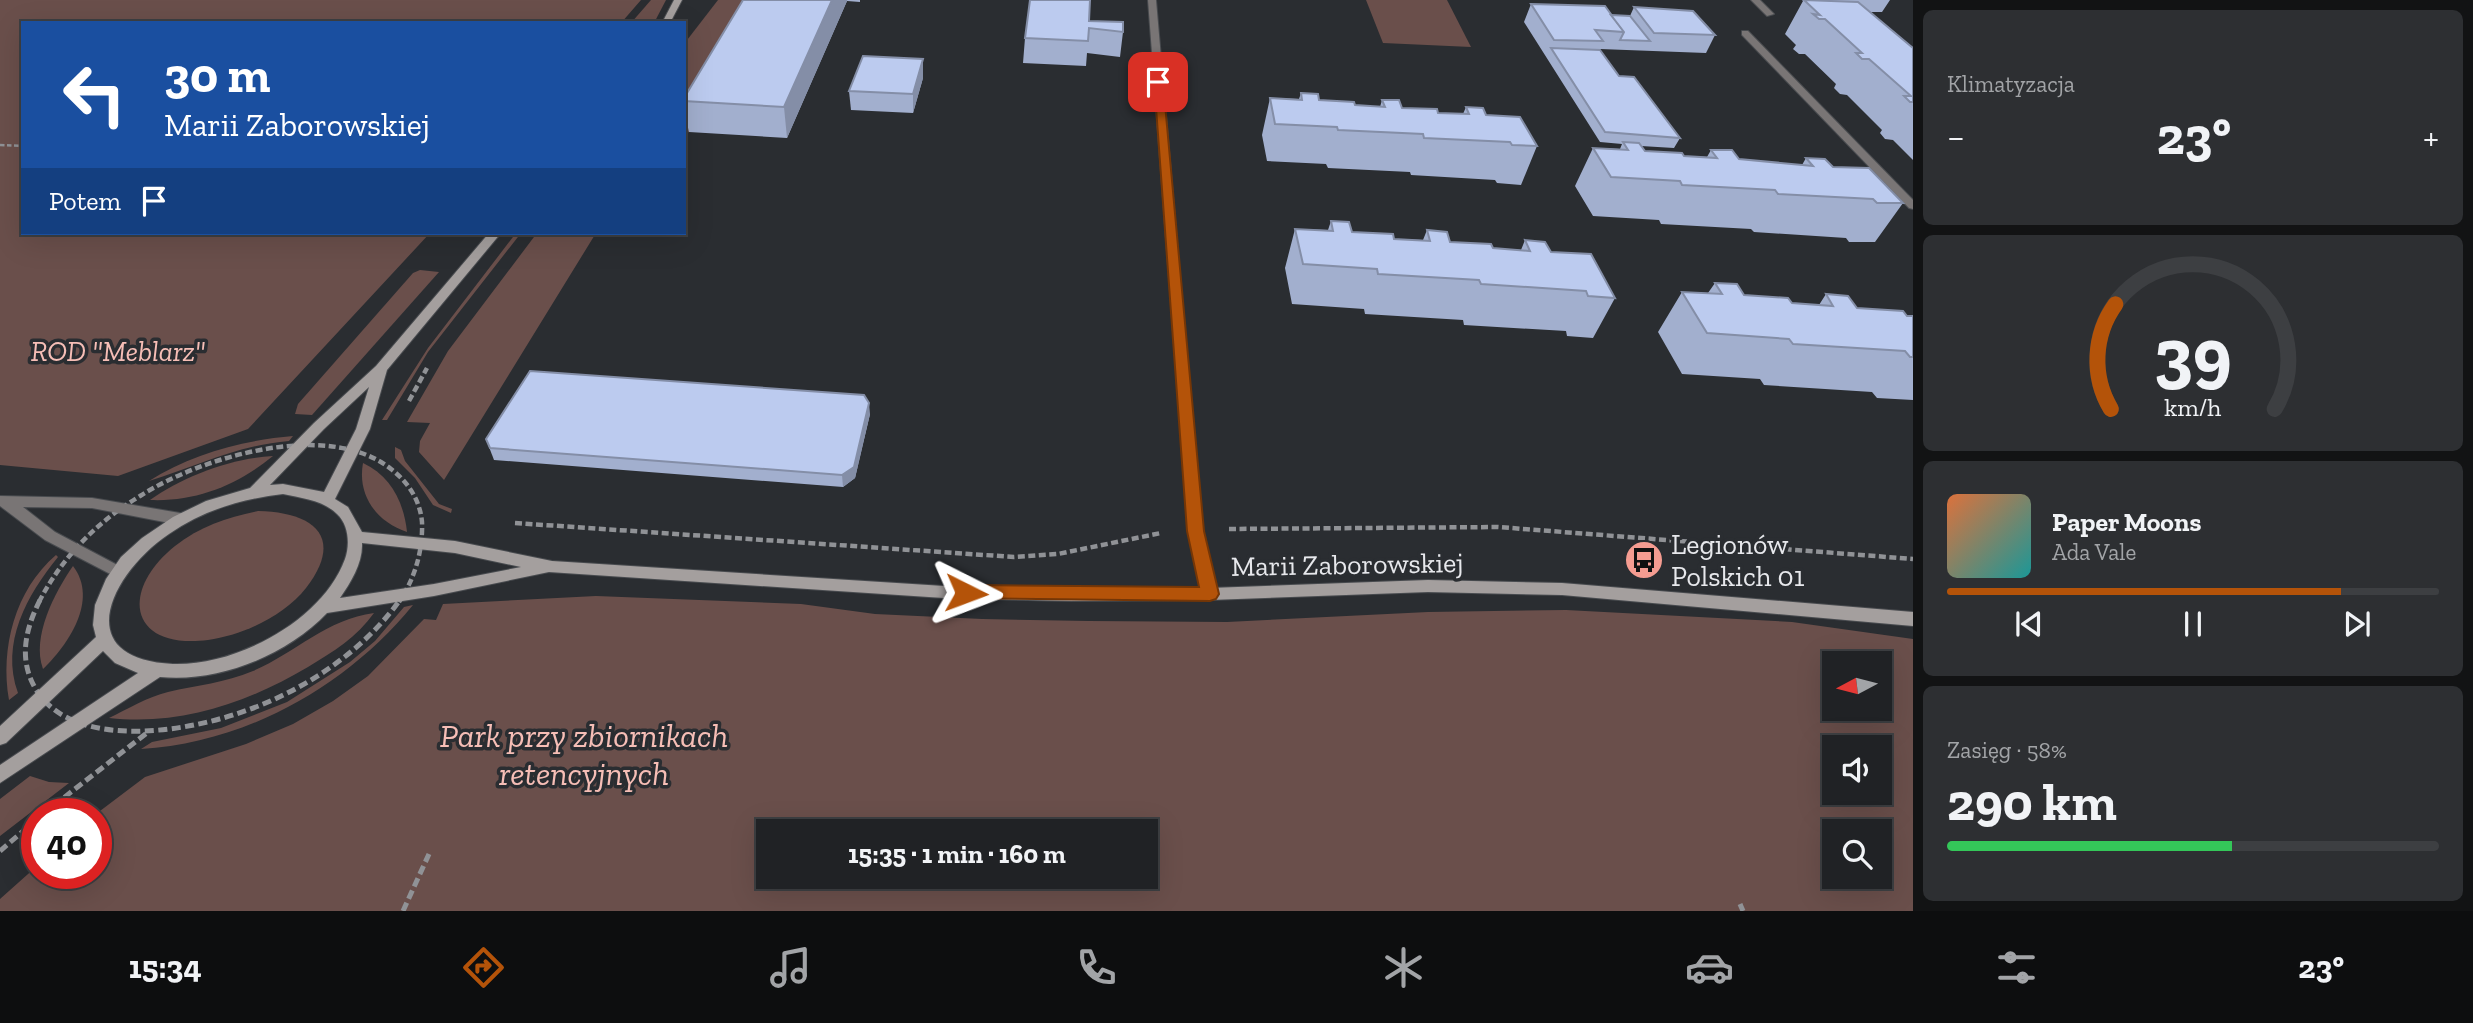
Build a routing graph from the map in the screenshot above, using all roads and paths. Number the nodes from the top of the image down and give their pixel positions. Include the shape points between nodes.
1 (678, 0) edge
2 (1152, 0) edge
3 (1755, 0) edge
4 (1770, 14) dead end
5 (667, 21) edge
6 (1745, 33) dead end
7 (0, 145) edge
8 (21, 146) edge
9 (1913, 206) edge
10 (493, 235) edge
11 (381, 369) junction
12 (282, 447) dead end
13 (364, 454) dead end
14 (256, 491) junction
15 (137, 498) dead end
16 (328, 498) junction
17 (3, 501) edge
18 (180, 519) junction
19 (422, 522) junction
20 (433, 522) dead end
21 (511, 523) dead end
22 (1235, 529) dead end
23 (423, 532) dead end
24 (1162, 533) dead end
25 (357, 537) junction
26 (1913, 559) edge
27 (64, 562) dead end
28 (552, 567) junction
29 (118, 572) junction
30 (1210, 594) junction
31 (323, 607) junction
32 (1913, 619) edge
33 (103, 641) junction
34 (155, 671) junction
35 (32, 686) dead end
36 (149, 732) dead end
37 (0, 737) edge
38 (0, 775) edge
39 (64, 798) edge
40 (21, 833) edge
41 (0, 851) edge
42 (429, 854) dead end
43 (403, 911) edge

1 - 5 street
2 - 30 street, Marii Zaborowskiej via 1195,531
3 - 4 street
6 - 9 street
7 - 8 path
10 - 11 street
11 - 14 street
11 - 16 street via 363,429
12 - 15 path via 210,464
13 - 19 path via 384,462 412,489
14 - 16 street via 308,491
14 - 18 street
16 - 25 street via 348,514
17 - 18 street via 92,503
17 - 29 street via 50,536
18 - 29 street via 145,543
19 - 20 path
19 - 23 path
21 - 24 path via 1014,557 1070,552
22 - 26 path via 1498,527
25 - 28 street via 454,547
25 - 31 street via 354,559 343,583
27 - 35 path via 44,590 29,624 25,656
28 - 30 street via 996,594
28 - 31 street
29 - 33 street via 104,596 99,620
30 - 32 street, Marii Zaborowskiej via 1428,586 1562,589
31 - 34 street via 288,636 244,658 198,670
33 - 34 street via 124,660
33 - 37 street
34 - 38 street
36 - 39 path
40 - 41 path
42 - 43 path

